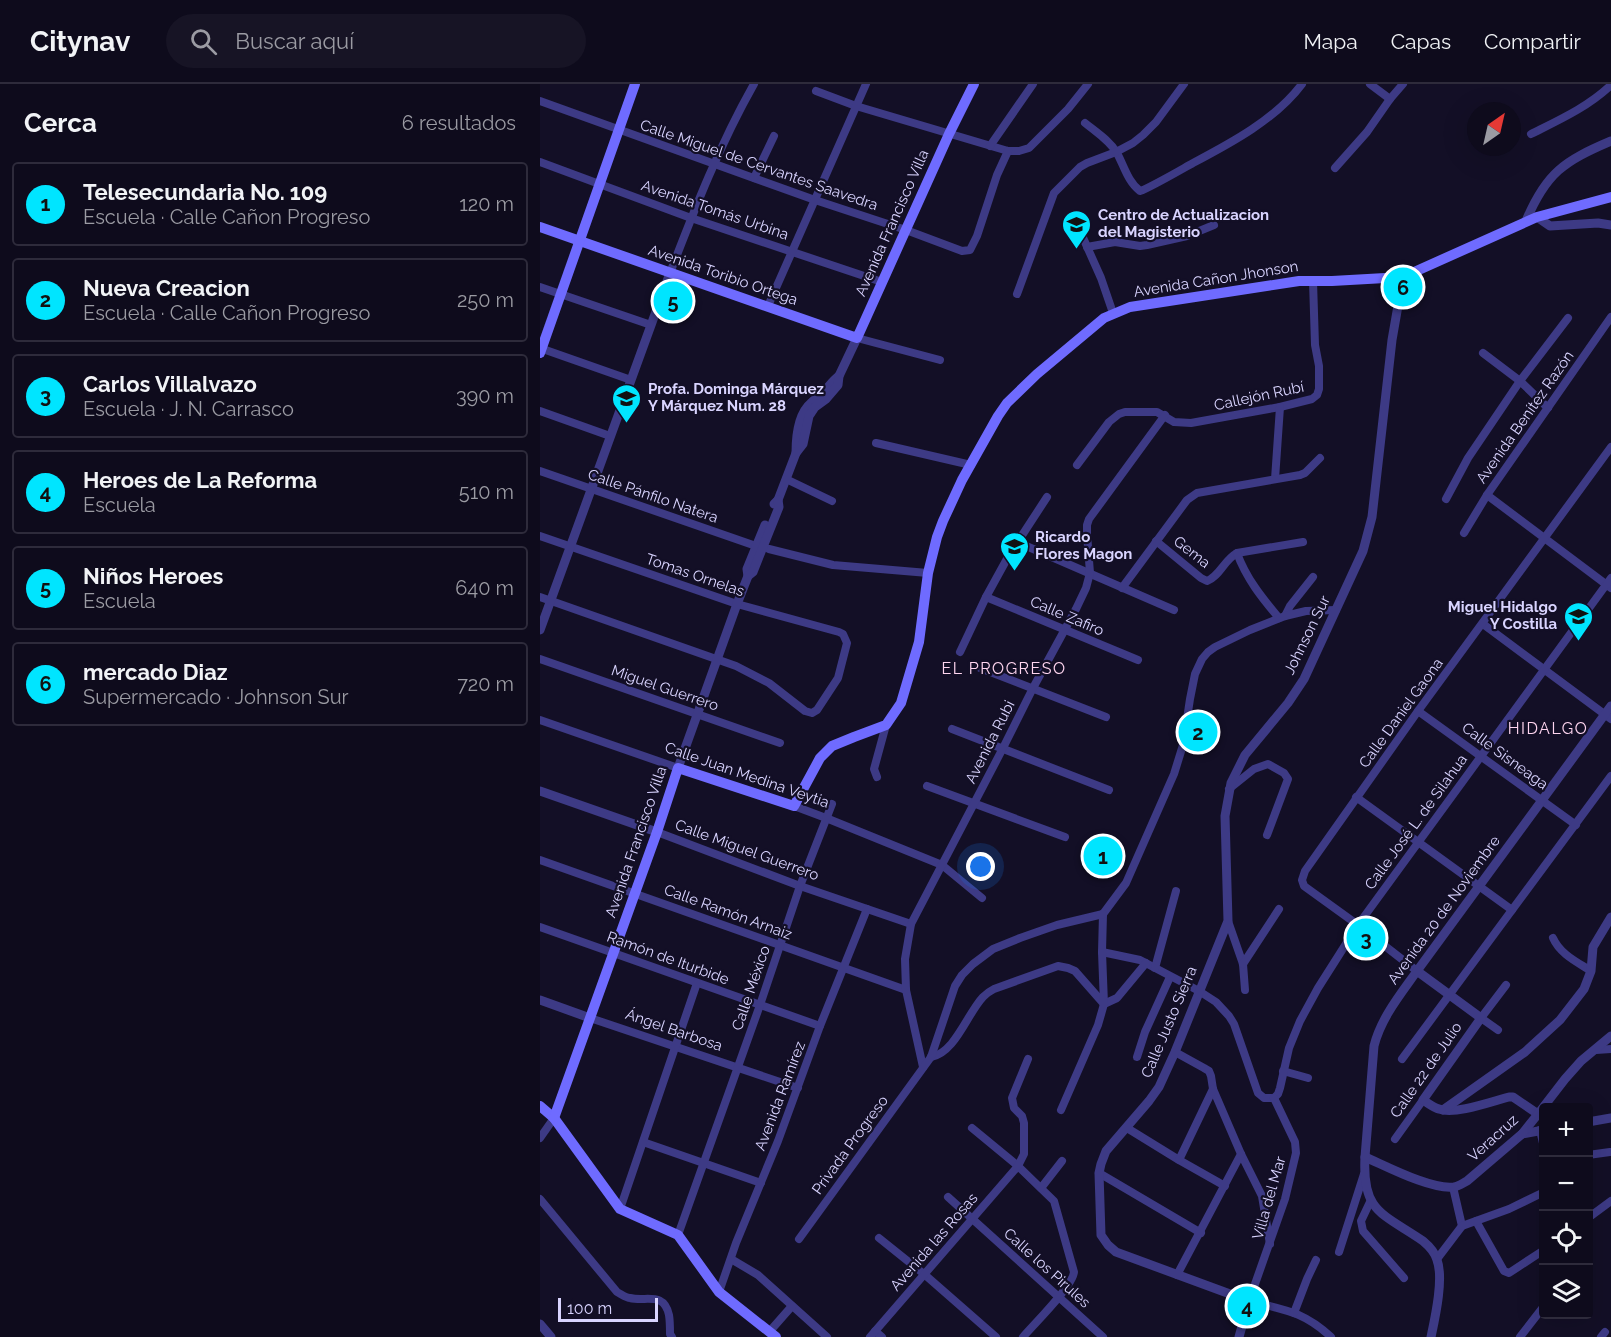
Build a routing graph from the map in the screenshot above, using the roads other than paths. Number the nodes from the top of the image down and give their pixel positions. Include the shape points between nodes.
1 (635, 84) edge
2 (754, 84) edge
3 (866, 84) edge
4 (974, 84) edge
5 (1033, 84) edge
6 (1088, 84) edge
7 (1183, 84) edge
8 (1302, 84) edge
9 (1370, 84) edge
10 (1403, 84) edge
11 (1611, 85) edge
12 (816, 91) dead end
13 (1390, 99) junction
14 (540, 101) edge
15 (856, 106) junction
16 (1085, 123) dead end
17 (619, 129) junction
18 (949, 134) junction
19 (1532, 134) dead end
20 (774, 136) dead end
21 (1611, 141) edge
22 (990, 146) junction
23 (1008, 151) junction
24 (1116, 152) junction
25 (540, 162) edge
26 (714, 163) junction
27 (1335, 168) dead end
28 (754, 178) junction
29 (600, 184) junction
30 (1611, 197) edge
31 (815, 200) junction
32 (1537, 217) junction
33 (691, 218) junction
34 (1526, 221) junction
35 (1076, 222) dead end
36 (1214, 225) dead end
37 (1611, 225) edge
38 (540, 227) edge
39 (906, 230) junction
40 (579, 242) junction
41 (1088, 247) junction
42 (792, 252) junction
43 (670, 273) junction
44 (1402, 277) junction
45 (1313, 281) junction
46 (882, 282) junction
47 (540, 287) edge
48 (1017, 294) dead end
49 (561, 295) junction
50 (768, 306) junction
51 (1113, 313) junction
52 (1568, 318) dead end
53 (1611, 318) edge
54 (651, 325) junction
55 (857, 338) junction
56 (541, 350) edge
57 (1483, 353) dead end
58 (940, 360) dead end
59 (631, 380) junction
60 (1520, 381) junction
61 (1280, 407) junction
62 (1548, 408) junction
63 (540, 411) edge
64 (1165, 415) junction
65 (610, 436) junction
66 (876, 443) dead end
67 (1611, 447) edge
68 (1320, 458) dead end
69 (971, 465) junction
70 (1077, 465) dead end
71 (540, 471) edge
72 (786, 479) junction
73 (1275, 479) junction
74 (591, 488) junction
75 (1487, 495) junction
76 (1047, 497) dead end
77 (1446, 499) dead end
78 (778, 500) junction
79 (832, 501) dead end
80 (1464, 533) dead end
81 (540, 536) edge
82 (1545, 539) junction
83 (1156, 541) junction
84 (1017, 542) junction
85 (1303, 542) dead end
86 (756, 546) junction
87 (570, 547) junction
88 (769, 549) dead end
89 (1237, 553) junction
90 (928, 573) junction
91 (1090, 573) junction
92 (748, 576) junction
93 (1313, 577) dead end
94 (1610, 584) edge
95 (1122, 588) junction
96 (540, 597) edge
97 (986, 597) junction
98 (550, 601) junction
99 (737, 604) junction
100 (1174, 610) dead end
101 (1336, 610) junction
102 (1282, 617) junction
103 (1483, 624) junction
104 (540, 630) edge
105 (1065, 631) junction
106 (960, 652) dead end
107 (540, 659) edge
108 (717, 660) junction
109 (1138, 660) dead end
110 (980, 668) dead end
111 (1544, 670) junction
112 (1033, 688) junction
113 (1611, 706) edge
114 (1418, 711) junction
115 (697, 713) junction
116 (1106, 717) dead end
117 (1608, 717) edge
118 (540, 720) edge
119 (886, 725) junction
120 (952, 729) dead end
121 (780, 743) dead end
122 (1004, 748) junction
123 (1481, 756) junction
124 (678, 768) junction
125 (1611, 776) edge
126 (877, 777) dead end
127 (927, 786) dead end
128 (1229, 789) junction
129 (1109, 790) dead end
130 (540, 791) edge
131 (1356, 797) junction
132 (1542, 800) junction
133 (832, 804) dead end
134 (974, 804) junction
135 (794, 807) junction
136 (826, 818) junction
137 (1576, 825) junction
138 (657, 832) junction
139 (1267, 835) dead end
140 (1065, 837) dead end
141 (1420, 842) junction
142 (540, 860) edge
143 (942, 865) junction
144 (800, 886) junction
145 (1480, 886) junction
146 (1176, 891) dead end
147 (635, 894) junction
148 (982, 898) dead end
149 (867, 909) junction
150 (1279, 909) dead end
151 (1512, 910) junction
152 (1103, 914) junction
153 (1611, 917) edge
154 (1228, 921) junction
155 (910, 924) junction
156 (1358, 925) junction
157 (540, 927) edge
158 (1553, 938) dead end
159 (780, 945) junction
160 (1102, 952) junction
161 (612, 953) junction
162 (1146, 963) junction
163 (1243, 964) junction
164 (843, 968) junction
165 (1155, 968) junction
166 (1417, 971) junction
167 (1592, 971) junction
168 (1170, 977) junction
169 (697, 983) junction
170 (1506, 985) dead end
171 (906, 990) junction
172 (1245, 990) dead end
173 (1199, 991) junction
174 (1450, 996) junction
175 (540, 1000) edge
176 (1104, 1004) junction
177 (760, 1005) junction
178 (590, 1018) junction
179 (1481, 1018) junction
180 (820, 1026) junction
181 (1498, 1030) dead end
182 (1611, 1036) edge
183 (676, 1046) junction
184 (1611, 1048) edge
185 (1596, 1050) junction
186 (1175, 1052) junction
187 (931, 1057) junction
188 (1137, 1058) dead end
189 (1028, 1059) dead end
190 (1402, 1059) dead end
191 (737, 1067) junction
192 (923, 1067) junction
193 (1283, 1071) junction
194 (1308, 1078) dead end
195 (798, 1088) junction
196 (1213, 1089) junction
197 (1274, 1098) junction
198 (1423, 1100) junction
199 (540, 1106) edge
200 (1061, 1110) dead end
201 (1443, 1110) junction
202 (1538, 1114) junction
203 (554, 1118) junction
204 (1611, 1118) edge
205 (1593, 1121) edge
206 (972, 1128) dead end
207 (1127, 1128) junction
208 (1539, 1131) edge
209 (1522, 1134) junction
210 (540, 1138) edge
211 (1395, 1139) dead end
212 (643, 1142) junction
213 (1610, 1152) edge
214 (1241, 1154) junction
215 (1593, 1154) edge
216 (1365, 1157) junction
217 (1179, 1160) junction
218 (1062, 1161) dead end
219 (703, 1163) junction
220 (1018, 1166) junction
221 (1100, 1173) junction
222 (1364, 1174) junction
223 (761, 1183) junction
224 (1225, 1186) junction
225 (1453, 1187) junction
226 (1041, 1188) junction
227 (1539, 1194) edge
228 (948, 1197) dead end
229 (540, 1199) edge
230 (1611, 1201) edge
231 (1370, 1202) junction
232 (620, 1209) junction
233 (1593, 1214) edge
234 (973, 1218) junction
235 (1476, 1221) junction
236 (1462, 1226) junction
237 (1201, 1233) junction
238 (678, 1235) junction
239 (879, 1238) dead end
240 (799, 1239) dead end
241 (1270, 1245) junction
242 (1339, 1252) dead end
243 (1539, 1253) edge
244 (731, 1259) junction
245 (1437, 1259) junction
246 (1316, 1260) dead end
247 (924, 1274) junction
248 (1177, 1275) junction
249 (1404, 1278) dead end
250 (718, 1292) junction
251 (1059, 1297) junction
252 (1249, 1301) junction
253 (792, 1306) junction
254 (1293, 1312) junction
255 (1539, 1312) edge
256 (540, 1324) edge
257 (773, 1334) edge
258 (872, 1334) edge
259 (551, 1337) edge
260 (672, 1337) edge
261 (826, 1337) edge
262 (882, 1337) edge
263 (996, 1337) edge
264 (1023, 1337) edge
265 (1103, 1337) edge
266 (1239, 1337) edge
267 (1331, 1337) edge
268 (1431, 1337) edge
269 (1520, 1337) edge

1 - 17 main road
2 - 26 street
3 - 15 street
4 - 18 main road, Avenida Francisco Villa
5 - 22 street
6 - 23 street via 1029,148
7 - 24 street via 1156,122
8 - 24 street via 1277,111 1228,144 1149,188 1137,189
9 - 13 street
10 - 13 street
11 - 19 street via 1583,107
12 - 15 street
13 - 27 street
14 - 17 street, Calle Miguel de Cervantes Saavedra
15 - 18 street
15 - 31 street
16 - 24 street
17 - 26 street, Calle Miguel de Cervantes Saavedra
17 - 29 main road
18 - 22 street
18 - 39 main road, Avenida Francisco Villa
20 - 28 street
21 - 34 street via 1582,153 1553,174
22 - 23 street
23 - 39 street, Calle Miguel de Cervantes Saavedra via 970,250 962,251
24 - 48 street via 1080,167 1054,193
25 - 29 street, Avenida Tomás Urbina
26 - 28 street, Calle Miguel de Cervantes Saavedra
26 - 33 street
28 - 31 street, Calle Miguel de Cervantes Saavedra
29 - 33 street, Avenida Tomás Urbina
29 - 40 main road
30 - 32 main road
31 - 39 street, Calle Miguel de Cervantes Saavedra
31 - 42 street
32 - 34 main road
32 - 37 street via 1550,226
33 - 42 street, Avenida Tomás Urbina
33 - 43 street
34 - 44 main road
35 - 41 street
36 - 41 street via 1188,236 1147,245 1114,242
38 - 40 main road, Avenida Toribio Ortega
39 - 46 main road, Avenida Francisco Villa
40 - 43 main road, Avenida Toribio Ortega
40 - 49 main road
41 - 51 street
42 - 46 street, Avenida Tomás Urbina
42 - 50 street
43 - 50 main road, Avenida Toribio Ortega
43 - 54 street
44 - 45 main road, Avenida Cañon Jhonson
44 - 101 street, Johnson Sur via 1372,517 1363,551
45 - 51 main road, Avenida Cañon Jhonson via 1265,285
45 - 61 street, Callejón Rubí via 1319,389 1312,399
46 - 55 main road, Avenida Francisco Villa
47 - 49 street
49 - 54 street
49 - 56 main road
50 - 55 main road, Avenida Toribio Ortega
51 - 69 main road, Avenida Cañon Jhonson via 1007,403
52 - 60 street
53 - 62 street, Avenida Benítez Razón
54 - 59 street
55 - 58 street
55 - 72 street, Avenida Francisco Villa via 839,376 806,409
56 - 59 street
57 - 60 street
59 - 65 street
60 - 62 street
60 - 77 street via 1468,458
61 - 64 street, Callejón Rubí via 1191,423 1174,422
61 - 73 street
62 - 75 street, Avenida Benítez Razón
63 - 65 street
64 - 70 street, Callejón Rubí via 1155,411 1119,414
64 - 91 street, Avenida Rubi via 1089,519
65 - 74 street
66 - 69 street
67 - 82 street, Calle Daniel Gaona
68 - 73 street via 1305,473
69 - 90 main road, Avenida Cañon Jhonson via 943,521
71 - 74 street, Calle Pánfilo Natera
72 - 78 street, Avenida Francisco Villa
72 - 79 street
73 - 83 street via 1197,493 1187,500
74 - 86 street, Calle Pánfilo Natera
74 - 87 street
75 - 80 street, Avenida Benítez Razón
75 - 82 street
76 - 84 street
78 - 86 street, Avenida Francisco Villa
78 - 92 street, Avenida Francisco Villa via 779,507
81 - 87 street, Tomas Ornelas
82 - 94 street
82 - 103 street, Calle Daniel Gaona
83 - 89 street, Gema via 1207,581
83 - 95 street
84 - 91 street
84 - 97 street
85 - 89 street
86 - 92 street, Avenida Francisco Villa
87 - 98 street
87 - 99 street, Tomas Ornelas
88 - 90 street via 833,565
89 - 102 street via 1259,594
90 - 119 main road, Avenida Cañon Jhonson via 919,642 901,703
91 - 95 street
91 - 105 street, Avenida Rubi
92 - 99 street, Avenida Francisco Villa
93 - 102 street
94 - 111 street, Calle José L. de Silahua
95 - 100 street
96 - 98 street
97 - 105 street, Calle Zafiro
97 - 106 street
98 - 104 street
98 - 108 street
99 - 108 street, Avenida Francisco Villa
99 - 108 street, Tomas Ornelas via 843,634 847,643 838,678 812,713 770,683
101 - 102 street
101 - 128 street, Johnson Sur via 1304,679 1245,755
102 - 152 street via 1215,647 1202,659 1195,674 1174,774 1126,882
103 - 111 street
103 - 114 street, Calle Daniel Gaona
105 - 109 street, Calle Zafiro
105 - 112 street, Avenida Rubi
107 - 115 street, Miguel Guerrero
108 - 115 street, Avenida Francisco Villa
110 - 112 street
111 - 117 street
111 - 123 street, Calle José L. de Silahua
112 - 116 street
112 - 122 street, Avenida Rubi
113 - 117 street, Avenida 20 de Noviembre
114 - 123 street, Calle Sisneaga
114 - 131 street, Calle Daniel Gaona
115 - 121 street, Miguel Guerrero
115 - 124 street, Avenida Francisco Villa
117 - 132 street, Avenida 20 de Noviembre
118 - 124 street, Calle Juan Medina Veytia
119 - 126 street via 874,769
119 - 135 main road via 832,746 820,758
120 - 122 street
122 - 129 street
122 - 134 street, Avenida Rubi
123 - 132 street, Calle Sisneaga
123 - 141 street, Calle José L. de Silahua
124 - 135 main road, Calle Juan Medina Veytia
124 - 138 main road, Avenida Francisco Villa
125 - 137 street
127 - 134 street
128 - 139 street via 1254,769 1268,764 1284,774 1288,779
128 - 154 street, Johnson Sur via 1225,816
130 - 138 street, Calle Miguel Guerrero
131 - 141 street
131 - 156 street, Calle Daniel Gaona via 1302,880 1304,886
132 - 137 street, Calle Sisneaga
132 - 145 street, Avenida 20 de Noviembre
133 - 136 street, Calle México
134 - 140 street
134 - 143 street, Avenida Rubi
135 - 136 street, Calle Juan Medina Veytia
136 - 143 street, Calle Juan Medina Veytia
136 - 144 street, Calle México
137 - 151 street
138 - 144 street, Calle Miguel Guerrero
138 - 147 main road, Avenida Francisco Villa
141 - 145 street
141 - 156 street, Calle José L. de Silahua
142 - 147 street, Calle Ramón Arnaiz
143 - 148 street, Calle Juan Medina Veytia
143 - 155 street, Avenida Rubi
144 - 149 street, Calle Miguel Guerrero
144 - 159 street, Calle México
145 - 151 street
145 - 166 street, Avenida 20 de Noviembre
146 - 165 street
147 - 159 street, Calle Ramón Arnaiz
147 - 161 main road, Avenida Francisco Villa
149 - 155 street, Calle Miguel Guerrero
149 - 164 street, Avenida Ramírez
150 - 163 street
151 - 174 street
152 - 160 street
152 - 187 street via 1020,938 973,964 955,986
153 - 167 street via 1593,947
154 - 163 street, Johnson Sur
154 - 173 street, Calle Justo Sierra
155 - 171 street, Avenida Rubi
156 - 166 street
156 - 193 street, Calle José L. de Silahua via 1300,1021
157 - 161 street, Ramón de Iturbide
158 - 167 street via 1567,956
159 - 164 street, Calle Ramón Arnaiz
159 - 177 street, Calle México
160 - 162 street, Villa del Mar
160 - 176 street
161 - 169 street, Ramón de Iturbide
161 - 178 main road, Avenida Francisco Villa
162 - 165 street, Villa del Mar
162 - 176 street via 1118,998
163 - 172 street, Johnson Sur
164 - 171 street, Calle Ramón Arnaiz
164 - 180 street, Avenida Ramírez
165 - 168 street, Villa del Mar
166 - 174 street
166 - 216 street, Avenida 20 de Noviembre via 1377,1034
167 - 201 street via 1584,989 1560,1020 1525,1052
168 - 173 street, Villa del Mar
168 - 188 street
169 - 177 street, Ramón de Iturbide
169 - 183 street
170 - 179 street
171 - 192 street, Avenida Rubi
173 - 186 street, Calle Justo Sierra
173 - 197 street, Villa del Mar via 1216,1002 1234,1024 1258,1093
174 - 179 street
174 - 190 street
175 - 178 street, Ángel Barbosa
176 - 187 street via 1075,971 1058,966 994,988 977,1005 948,1048
176 - 200 street
177 - 180 street, Ramón de Iturbide
177 - 191 street, Calle México
178 - 183 street, Ángel Barbosa
178 - 203 main road, Avenida Francisco Villa
179 - 181 street
179 - 198 street, Calle 22 de Julio
180 - 195 street, Avenida Ramírez
182 - 185 street, Veracruz
183 - 191 street, Ángel Barbosa
183 - 212 street
184 - 185 street
185 - 202 street, Veracruz via 1581,1061
186 - 196 street via 1209,1071
186 - 207 street, Calle Justo Sierra via 1154,1094
187 - 192 street, Privada Progreso
189 - 220 street via 1012,1098 1024,1123 1024,1154
191 - 195 street, Ángel Barbosa
191 - 219 street, Calle México
192 - 240 street, Privada Progreso
193 - 194 street
193 - 197 street, Calle José L. de Silahua
195 - 223 street, Avenida Ramírez
196 - 214 street
196 - 217 street
197 - 241 street, Villa del Mar via 1295,1142 1296,1153
198 - 201 street
198 - 211 street, Calle 22 de Julio
199 - 203 main road
201 - 202 street via 1509,1097
202 - 209 street, Veracruz
203 - 210 street
203 - 232 main road
204 - 205 street
206 - 220 street
207 - 217 street
207 - 221 street, Calle Justo Sierra via 1106,1151
208 - 209 street
209 - 225 street, Veracruz via 1467,1181
212 - 219 street
212 - 232 street
213 - 215 street
214 - 224 street
214 - 241 street via 1262,1196
216 - 222 street, Avenida 20 de Noviembre
216 - 225 street via 1425,1182
217 - 224 street
218 - 226 street
219 - 223 street
219 - 238 street, Calle México
220 - 226 street
220 - 234 street, Avenida las Rosas
221 - 237 street
221 - 248 street, Calle Justo Sierra via 1101,1235 1108,1245 1116,1252
222 - 231 street, Avenida 20 de Noviembre
222 - 242 street
223 - 244 street, Avenida Ramírez
224 - 237 street
225 - 236 street
226 - 251 street via 1057,1206 1074,1275
227 - 235 street
228 - 234 street, Calle los Pirules
229 - 260 street via 617,1292 630,1298 653,1298 665,1305
230 - 233 street
231 - 245 street via 1423,1241
231 - 249 street via 1361,1221 1363,1231
232 - 238 main road
234 - 247 street, Avenida las Rosas
234 - 251 street, Calle los Pirules
235 - 236 street
235 - 243 street via 1504,1271 1509,1273
236 - 245 street
237 - 248 street
238 - 250 main road
239 - 247 street
241 - 252 street, Villa del Mar
244 - 250 street, Avenida Ramírez
244 - 253 street via 758,1275
245 - 268 street via 1439,1283
246 - 254 street
247 - 258 street, Avenida las Rosas
247 - 263 street
248 - 252 street, Calle Justo Sierra
250 - 257 main road
251 - 264 street
251 - 265 street, Calle los Pirules
252 - 254 street, Calle Justo Sierra
252 - 266 street
253 - 257 street
253 - 261 street
254 - 267 street, Calle Justo Sierra
255 - 269 street
256 - 259 street
258 - 262 street

